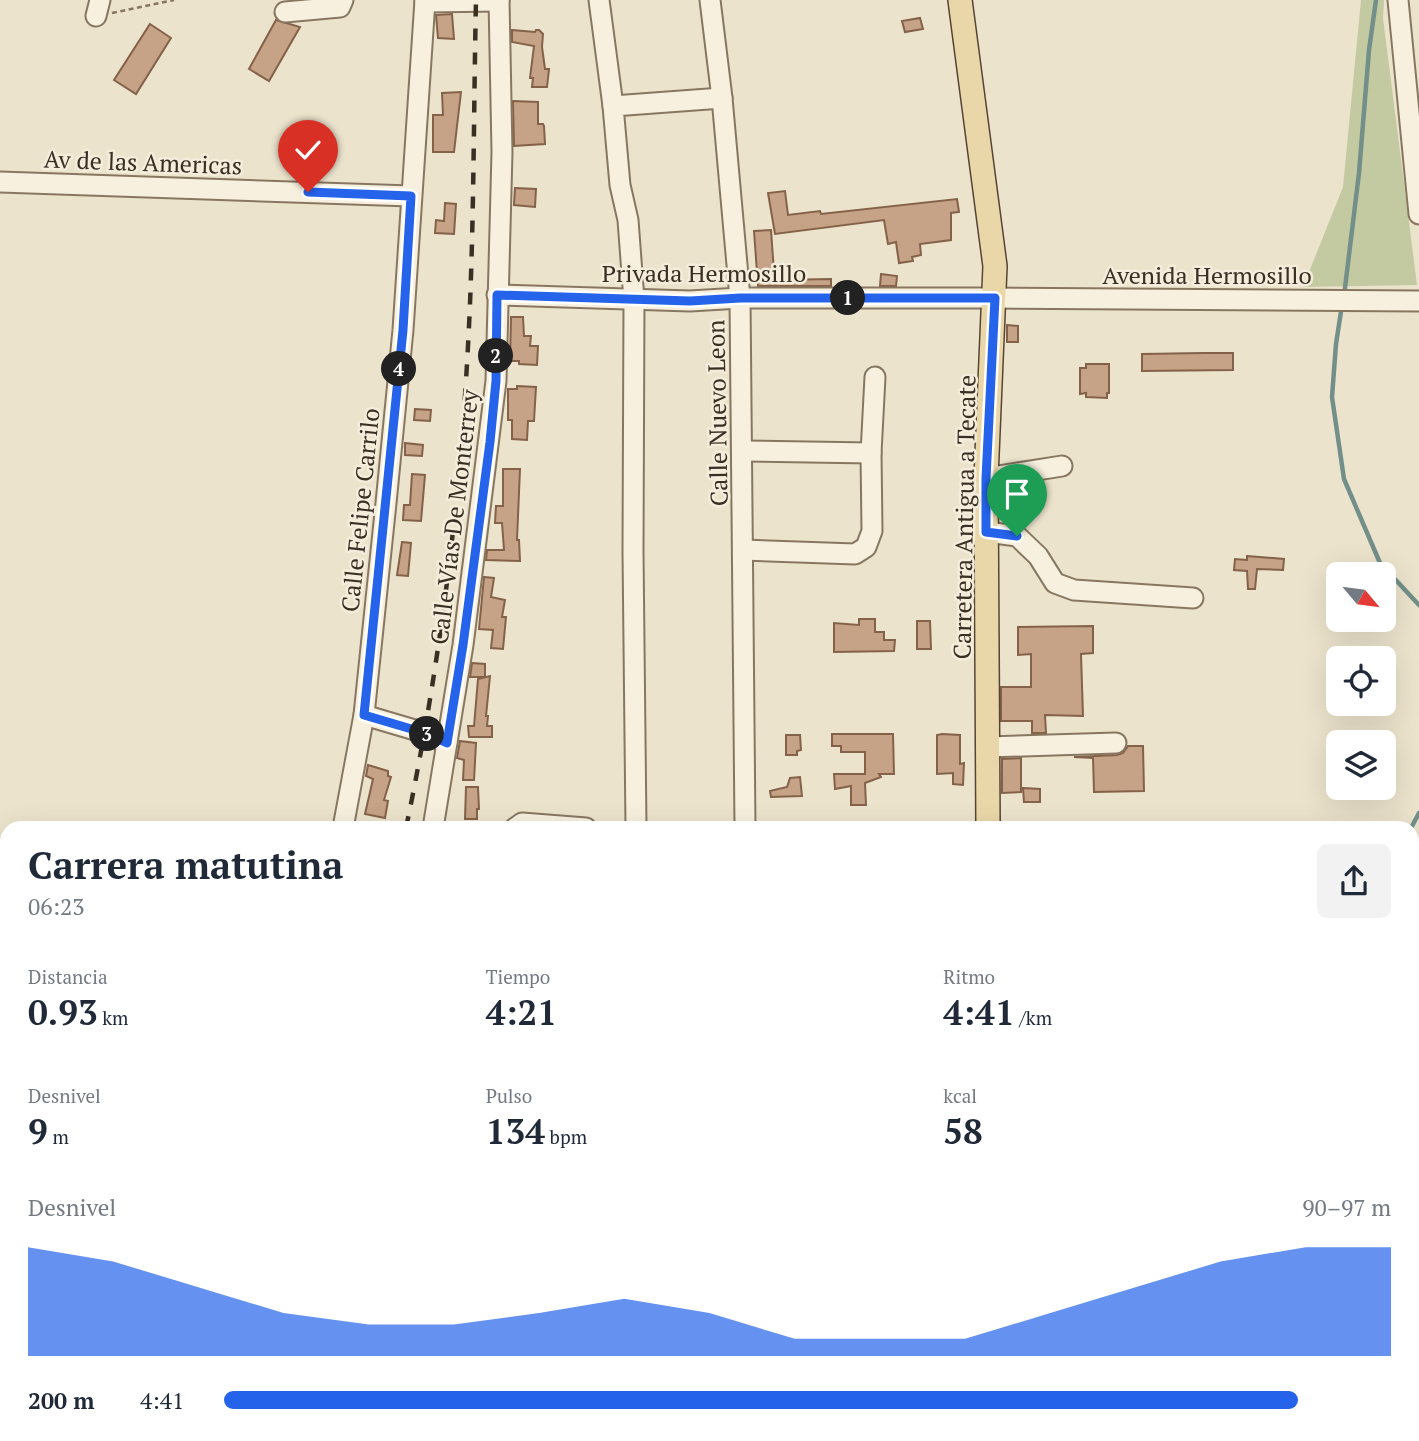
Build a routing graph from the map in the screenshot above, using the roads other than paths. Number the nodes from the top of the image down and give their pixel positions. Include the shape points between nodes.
1 (343, 0) edge
2 (499, 0) edge
3 (599, 0) edge
4 (710, 0) edge
5 (960, 0) edge
6 (1398, 0) edge
7 (425, 1) edge
8 (285, 12) dead end
9 (722, 98) junction
10 (613, 106) junction
11 (0, 182) edge
12 (411, 196) junction
13 (1419, 214) edge
14 (497, 295) junction
15 (740, 298) junction
16 (995, 298) junction
17 (634, 300) junction
18 (1419, 301) edge
19 (875, 377) dead end
20 (743, 451) junction
21 (872, 453) junction
22 (1062, 466) dead end
23 (986, 478) junction
24 (986, 532) junction
25 (743, 550) junction
26 (1193, 598) dead end
27 (364, 715) junction
28 (447, 743) junction
29 (1116, 743) dead end
30 (988, 747) junction
31 (344, 821) edge
32 (434, 821) edge
33 (636, 821) edge
34 (746, 821) edge
35 (988, 821) edge

1 - 8 street via 341,7
2 - 7 street
2 - 14 street, Calle Vías De Monterrey via 502,152
3 - 10 street
4 - 9 street, Calle Nuevo Leon
5 - 16 main road, Carretera Antigua a Tecate via 995,266
6 - 13 street
7 - 12 street, Calle Felipe Carrilo
9 - 10 street
9 - 15 street, Calle Nuevo Leon
10 - 17 street
11 - 12 street, Av de las Americas
12 - 27 street, Calle Felipe Carrilo via 403,330
14 - 17 street, Privada Hermosillo
14 - 28 street, Calle Vías De Monterrey via 491,430
15 - 16 street, Privada Hermosillo
15 - 17 street, Privada Hermosillo
15 - 20 street, Calle Nuevo Leon
16 - 18 street, Avenida Hermosillo
16 - 23 main road, Carretera Antigua a Tecate
17 - 33 street
19 - 21 street
20 - 21 street
20 - 25 street, Calle Nuevo Leon
21 - 25 street via 872,531 866,547 855,554
22 - 23 street
23 - 24 main road, Carretera Antigua a Tecate
24 - 26 street via 1017,536 1038,556 1055,583 1074,590
24 - 30 main road, Carretera Antigua a Tecate
25 - 34 street, Calle Nuevo Leon
27 - 28 street
27 - 31 street, Calle Felipe Carrilo
28 - 32 street, Calle Vías De Monterrey
29 - 30 street
30 - 35 main road, Carretera Antigua a Tecate

